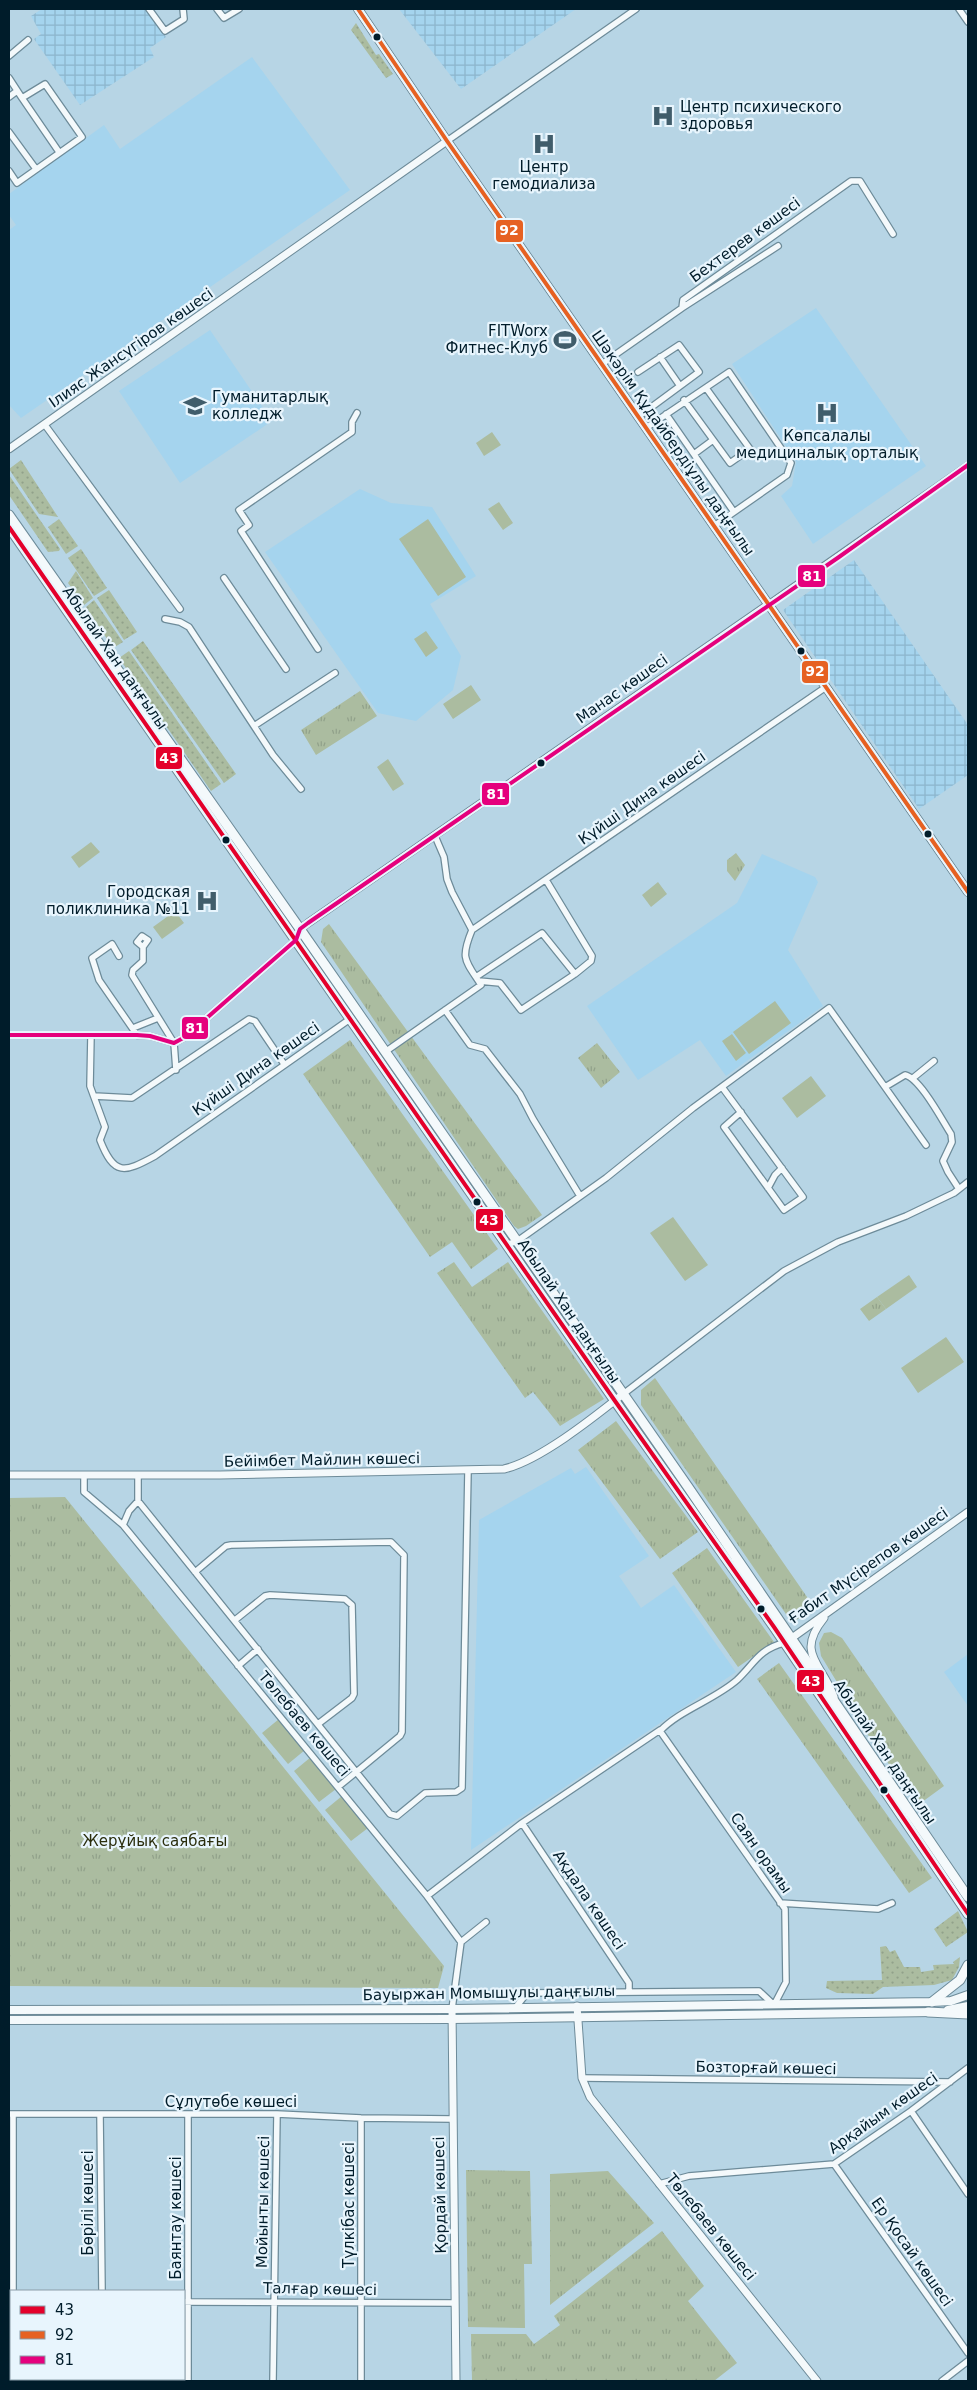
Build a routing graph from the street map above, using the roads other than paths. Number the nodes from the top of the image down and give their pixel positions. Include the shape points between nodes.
1 (149, 9) edge
2 (184, 9) edge
3 (217, 9) edge
4 (239, 9) edge
5 (358, 9) edge
6 (636, 9) edge
7 (959, 9) edge
8 (968, 22) edge
9 (28, 40) dead end
10 (9, 56) edge
11 (9, 78) edge
12 (18, 91) junction
13 (9, 97) edge
14 (22, 98) junction
15 (9, 132) edge
16 (447, 141) junction
17 (59, 152) junction
18 (36, 169) junction
19 (9, 172) edge
20 (893, 234) dead end
21 (778, 246) dead end
22 (682, 308) junction
23 (660, 357) junction
24 (602, 364) junction
25 (638, 372) dead end
26 (680, 386) junction
27 (706, 388) junction
28 (684, 400) junction
29 (357, 412) dead end
30 (666, 414) junction
31 (638, 417) junction
32 (45, 425) junction
33 (646, 428) junction
34 (713, 440) junction
35 (9, 449) edge
36 (694, 454) junction
37 (968, 464) edge
38 (734, 512) junction
39 (9, 515) edge
40 (714, 526) junction
41 (10, 528) edge
42 (224, 578) dead end
43 (768, 604) junction
44 (180, 609) dead end
45 (165, 618) dead end
46 (318, 650) dead end
47 (286, 669) dead end
48 (335, 673) dead end
49 (826, 687) junction
50 (254, 726) junction
51 (301, 789) dead end
52 (435, 836) junction
53 (546, 880) junction
54 (968, 892) edge
55 (300, 929) junction
56 (472, 930) junction
57 (296, 940) junction
58 (142, 947) dead end
59 (119, 956) dead end
60 (575, 974) junction
61 (477, 979) junction
62 (445, 1010) junction
63 (158, 1018) junction
64 (350, 1019) junction
65 (133, 1028) junction
66 (9, 1035) edge
67 (91, 1035) junction
68 (137, 1035) junction
69 (174, 1043) junction
70 (385, 1052) junction
71 (934, 1061) dead end
72 (284, 1064) junction
73 (176, 1070) junction
74 (912, 1078) junction
75 (722, 1087) junction
76 (885, 1087) junction
77 (94, 1096) junction
78 (740, 1112) junction
79 (926, 1145) dead end
80 (782, 1168) junction
81 (968, 1182) edge
82 (768, 1188) junction
83 (959, 1188) junction
84 (580, 1196) junction
85 (516, 1242) junction
86 (507, 1244) junction
87 (622, 1395) junction
88 (615, 1401) junction
89 (468, 1471) junction
90 (9, 1475) edge
91 (84, 1475) junction
92 (138, 1475) junction
93 (138, 1501) junction
94 (968, 1512) edge
95 (123, 1525) junction
96 (195, 1572) junction
97 (829, 1612) junction
98 (235, 1620) junction
99 (788, 1640) junction
100 (258, 1649) junction
101 (238, 1666) junction
102 (838, 1709) junction
103 (318, 1724) junction
104 (660, 1731) junction
105 (357, 1771) junction
106 (338, 1787) junction
107 (522, 1823) junction
108 (427, 1896) junction
109 (968, 1897) edge
110 (780, 1903) junction
111 (892, 1903) dead end
112 (968, 1914) edge
113 (486, 1922) dead end
114 (461, 1942) junction
115 (968, 1965) edge
116 (629, 1992) junction
117 (968, 1995) edge
118 (932, 2002) junction
119 (774, 2004) junction
120 (577, 2006) junction
121 (968, 2006) edge
122 (516, 2007) junction
123 (452, 2009) junction
124 (9, 2010) edge
125 (928, 2012) junction
126 (968, 2014) edge
127 (577, 2017) junction
128 (452, 2019) junction
129 (9, 2020) edge
130 (968, 2068) edge
131 (582, 2078) junction
132 (950, 2082) junction
133 (911, 2111) junction
134 (11, 2114) edge
135 (100, 2114) junction
136 (188, 2114) junction
137 (277, 2114) junction
138 (361, 2118) junction
139 (452, 2118) junction
140 (834, 2164) junction
141 (659, 2184) junction
142 (968, 2194) edge
143 (13, 2290) edge
144 (102, 2290) edge
145 (274, 2301) junction
146 (186, 2302) edge
147 (361, 2303) junction
148 (455, 2303) junction
149 (968, 2353) edge
150 (968, 2361) edge
151 (188, 2381) edge
152 (273, 2381) edge
153 (361, 2381) edge
154 (456, 2381) edge
155 (817, 2381) edge
156 (942, 2381) edge

1 - 2 street via 165,31 184,19
3 - 4 street via 224,18
5 - 16 main road, Шәкәрім Құдайбердіұлы даңғылы
6 - 16 street, Ілияс Жансүгіров көшесі
7 - 8 street
9 - 10 street
11 - 12 street
12 - 13 street
12 - 14 street
14 - 17 street
14 - 17 street via 45,84 82,137
15 - 18 street
16 - 24 main road, Шәкәрім Құдайбердіұлы даңғылы
16 - 32 street, Ілияс Жансүгіров көшесі
17 - 18 street
18 - 19 street via 17,182
20 - 22 street, Бехтерев көшесі via 860,181 851,181 683,300
21 - 22 street
22 - 24 street, Бехтерев көшесі
23 - 25 street
23 - 26 street
23 - 26 street via 680,345 699,372
24 - 31 main road, Шәкәрім Құдайбердіұлы даңғылы
26 - 31 street
27 - 28 street
27 - 34 street via 750,449 730,463
27 - 38 street via 729,372 791,463 787,475
28 - 30 street
28 - 34 street
29 - 46 street via 352,432 239,510 249,525 241,531
30 - 33 street
30 - 36 street
31 - 33 main road, Шәкәрім Құдайбердіұлы даңғылы
32 - 35 street, Ілияс Жансүгіров көшесі
32 - 44 street
33 - 40 main road, Шәкәрім Құдайбердіұлы даңғылы
34 - 36 street
36 - 38 street
37 - 43 street, Манас көшесі
38 - 40 street
39 - 55 main road, Абылай Хан даңғылы
40 - 43 main road, Шәкәрім Құдайбердіұлы даңғылы
41 - 57 main road, Абылай Хан даңғылы
42 - 47 street
43 - 49 main road, Шәкәрім Құдайбердіұлы даңғылы
43 - 52 street, Манас көшесі
45 - 50 street via 189,627
48 - 50 street
49 - 53 street, Күйші Дина көшесі
49 - 54 main road, Шәкәрім Құдайбердіұлы даңғылы
50 - 51 street
52 - 55 street, Манас көшесі
52 - 56 street via 444,857 448,883
53 - 56 street, Күйші Дина көшесі
53 - 60 street via 592,956 591,961
55 - 57 street
55 - 70 main road, Абылай Хан даңғылы
56 - 61 street via 464,952
57 - 64 main road, Абылай Хан даңғылы
57 - 69 street via 185,1037
58 - 63 street via 143,961 133,970 132,976
59 - 65 street via 112,944 92,958 99,980
60 - 61 street via 521,1010 500,983
60 - 61 street via 542,933
61 - 62 street via 481,985
62 - 70 street
62 - 84 street via 470,1045 485,1049 520,1094
63 - 65 street
63 - 69 street
64 - 72 street, Күйші Дина көшесі
64 - 86 main road, Абылай Хан даңғылы
65 - 68 street
66 - 67 street
67 - 68 street
67 - 77 street via 90,1086
68 - 69 street
69 - 73 street
70 - 85 main road, Абылай Хан даңғылы
71 - 74 street
72 - 73 street via 255,1021 249,1020
72 - 77 street, Күйші Дина көшесі via 132,1168 121,1169 112,1164 100,1140 105,1128
73 - 77 street via 132,1098
74 - 76 street via 905,1075
74 - 83 street via 951,1134 952,1142 943,1161
75 - 76 street via 829,1008
75 - 78 street
75 - 84 street
76 - 79 street
78 - 80 street
78 - 82 street via 724,1127
80 - 82 street
80 - 82 street via 803,1197 784,1210
81 - 83 street
83 - 87 street via 906,1216 838,1242 790,1268
84 - 85 street
85 - 86 street
85 - 87 main road, Абылай Хан даңғылы
86 - 88 main road, Абылай Хан даңғылы
87 - 88 street, Бейімбет Майлин көшесі
87 - 99 main road, Абылай Хан даңғылы
88 - 89 street, Бейімбет Майлин көшесі via 530,1460 504,1469
88 - 99 main road, Абылай Хан даңғылы
89 - 92 street, Бейімбет Майлин көшесі
89 - 105 street via 462,1788 456,1792 425,1793 393,1816
90 - 91 street, Бейімбет Майлин көшесі
91 - 92 street, Бейімбет Майлин көшесі
91 - 95 street, Төлебаев көшесі via 84,1492
92 - 93 street
93 - 95 street
93 - 96 street
94 - 97 street, Ғабит Мүсірепов көшесі
95 - 101 street, Төлебаев көшесі
96 - 98 street
96 - 105 street via 231,1545 391,1542 404,1555 402,1732
97 - 99 street, Ғабит Мүсірепов көшесі
97 - 102 street via 814,1630 811,1655 832,1690
98 - 100 street
98 - 103 street via 270,1595 346,1599 352,1605 354,1694
99 - 102 main road, Абылай Хан даңғылы
99 - 104 street via 754,1658 736,1680
99 - 112 main road, Абылай Хан даңғылы
100 - 101 street
100 - 103 street
101 - 106 street, Төлебаев көшесі
102 - 109 main road, Абылай Хан даңғылы
103 - 105 street
104 - 107 street
104 - 110 street, Саян орамы
105 - 106 street
106 - 108 street, Төлебаев көшесі
107 - 108 street
107 - 116 street, Ақдала көшесі via 629,1983
108 - 114 street, Төлебаев көшесі
110 - 111 street via 878,1909
110 - 119 street, Саян орамы via 785,1909 786,1982
113 - 114 street
114 - 123 street
115 - 118 main road via 960,1980
116 - 119 street via 759,1991
116 - 122 street via 527,1994
117 - 118 main road, Бауыржан Момышұлы даңғылы via 951,2001
118 - 119 main road, Бауыржан Момышұлы даңғылы
119 - 120 main road, Бауыржан Момышұлы даңғылы
120 - 122 main road, Бауыржан Момышұлы даңғылы
120 - 127 street
121 - 125 main road, Бауыржан Момышұлы даңғылы
122 - 123 main road, Бауыржан Момышұлы даңғылы
123 - 124 main road, Бауыржан Момышұлы даңғылы
123 - 128 street, Қордай көшесі
125 - 126 main road
125 - 127 main road, Бауыржан Момышұлы даңғылы
127 - 128 main road, Бауыржан Момышұлы даңғылы
127 - 131 street
128 - 129 main road, Бауыржан Момышұлы даңғылы
128 - 139 street, Қордай көшесі
130 - 132 street, Арқайым көшесі
131 - 132 street, Бозторғай көшесі
131 - 141 street, Төлебаев көшесі via 590,2097
132 - 133 street, Арқайым көшесі
133 - 140 street, Арқайым көшесі
133 - 142 street
134 - 135 street, Сұлутөбе көшесі
134 - 143 street
135 - 136 street, Сұлутөбе көшесі
135 - 144 street, Бөрілі көшесі
136 - 137 street, Сұлутөбе көшесі
136 - 146 street, Баянтау көшесі
137 - 138 street, Сұлутөбе көшесі
137 - 145 street, Мойынты көшесі
138 - 139 street, Сұлутөбе көшесі
138 - 147 street, Түлкібас көшесі
139 - 148 street, Қордай көшесі
140 - 141 street, Арқайым көшесі via 682,2177
140 - 149 street, Ер Қосай көшесі
141 - 155 street, Төлебаев көшесі
145 - 146 street, Талғар көшесі
145 - 147 street, Талғар көшесі
145 - 152 street, Мойынты көшесі
146 - 151 street, Баянтау көшесі
147 - 148 street, Талғар көшесі
147 - 153 street, Түлкібас көшесі
148 - 154 street, Қордай көшесі
150 - 156 street

